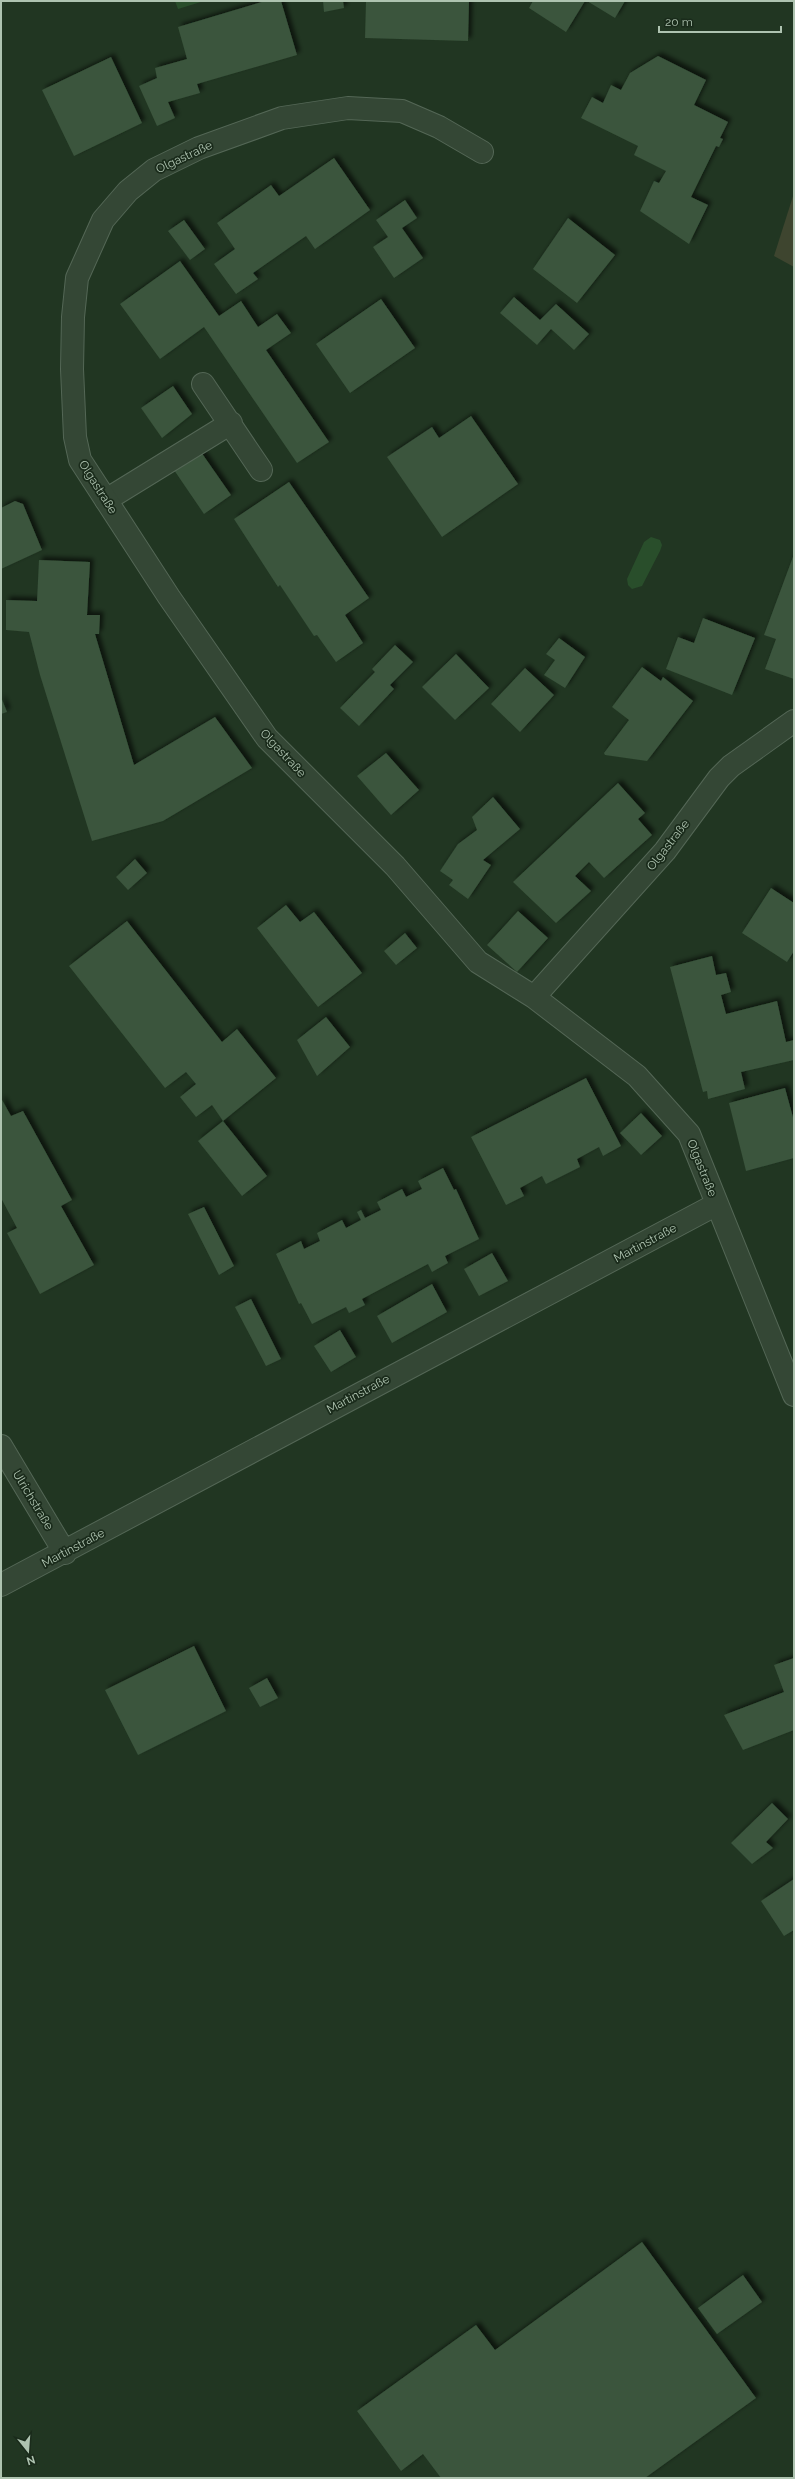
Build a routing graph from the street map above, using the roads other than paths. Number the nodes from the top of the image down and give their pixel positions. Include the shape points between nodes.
1 (482, 152) dead end
2 (203, 384) dead end
3 (231, 424) junction
4 (261, 470) dead end
5 (106, 500) junction
6 (794, 721) edge
7 (534, 997) junction
8 (717, 1204) junction
9 (794, 1395) edge
10 (1, 1446) edge
11 (65, 1553) junction
12 (1, 1585) edge

1 - 5 street, Olgastraße via 402,111 348,108 282,118 199,148 154,170 128,191 104,220 87,252 77,278 73,317 75,437 80,460
2 - 3 street
3 - 4 street
3 - 5 street
5 - 7 street, Olgastraße via 169,598 267,738 396,866 478,962
6 - 7 street, Olgastraße via 731,766 719,778 665,851
7 - 8 street, Olgastraße via 637,1076 689,1134
8 - 9 street, Olgastraße
8 - 11 street, Martinstraße
10 - 11 street, Ulrichstraße
11 - 12 street, Martinstraße

